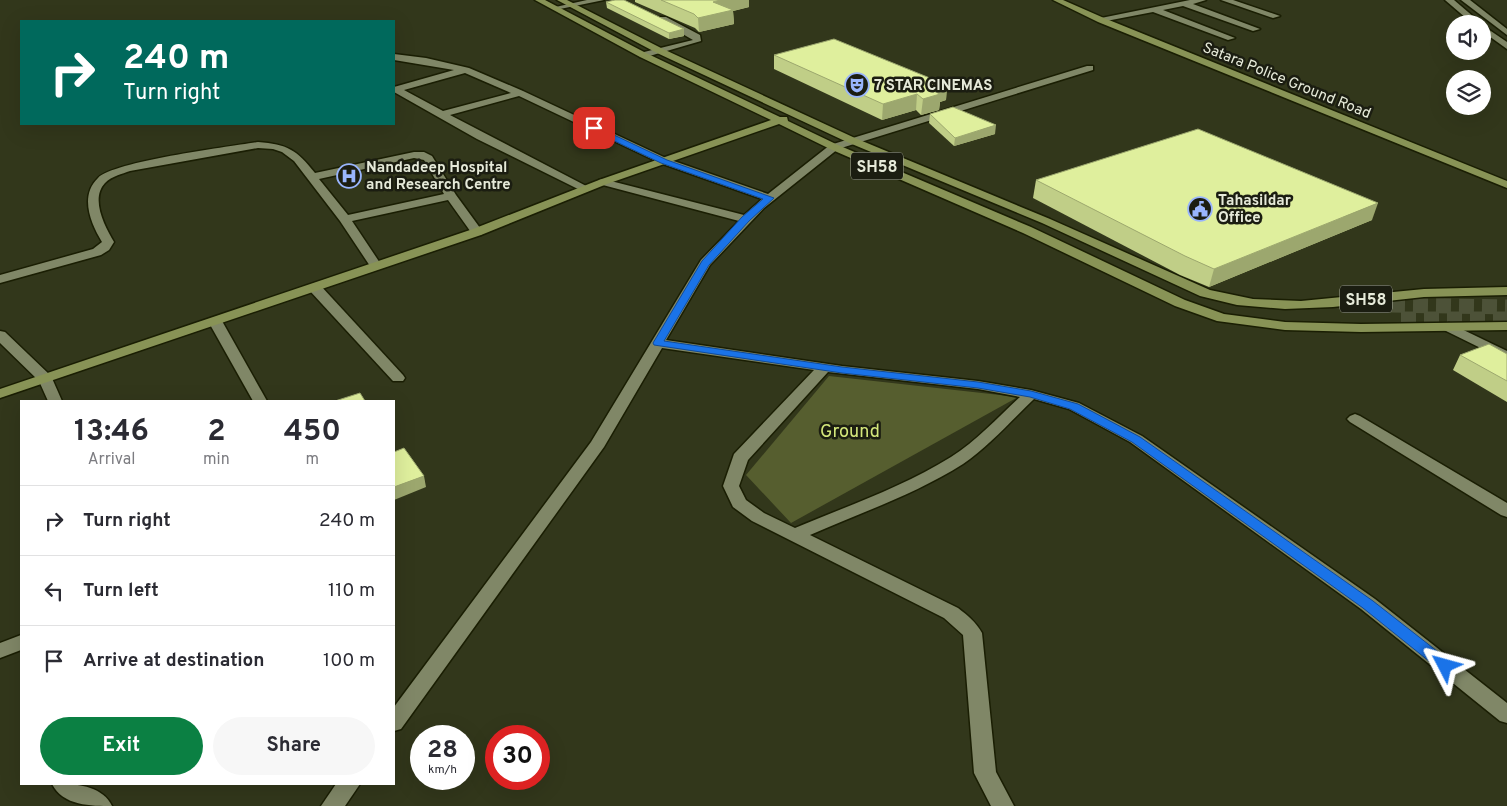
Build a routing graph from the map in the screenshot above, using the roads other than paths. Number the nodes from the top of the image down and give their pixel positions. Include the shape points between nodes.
1 (539, 0) edge
2 (600, 0) edge
3 (1057, 0) edge
4 (1202, 0) edge
5 (1225, 0) edge
6 (1449, 0) edge
7 (1465, 0) edge
8 (1185, 4) junction
9 (563, 5) edge
10 (1156, 10) junction
11 (1467, 15) edge
12 (657, 16) edge
13 (1276, 16) dead end
14 (1101, 20) junction
15 (1256, 29) dead end
16 (1507, 33) edge
17 (1491, 34) edge
18 (1231, 38) dead end
19 (1507, 46) edge
20 (660, 51) junction
21 (644, 56) junction
22 (395, 57) edge
23 (1090, 68) dead end
24 (466, 70) junction
25 (520, 93) junction
26 (796, 114) junction
27 (441, 115) junction
28 (778, 121) junction
29 (850, 140) junction
30 (834, 147) junction
31 (664, 162) junction
32 (312, 177) junction
33 (603, 182) junction
34 (1507, 185) edge
35 (586, 189) junction
36 (451, 196) junction
37 (769, 198) junction
38 (345, 219) junction
39 (745, 219) junction
40 (477, 232) junction
41 (1115, 253) junction
42 (1095, 263) junction
43 (376, 266) junction
44 (0, 279) edge
45 (316, 288) junction
46 (1507, 291) edge
47 (1333, 303) junction
48 (1390, 305) tunnel mouth
49 (1400, 319) tunnel mouth
50 (215, 321) junction
51 (1285, 326) junction
52 (1507, 326) edge
53 (1449, 327) junction
54 (0, 334) edge
55 (658, 343) junction
56 (1507, 357) edge
57 (825, 367) junction
58 (398, 378) dead end
59 (46, 379) junction
60 (0, 394) edge
61 (1031, 394) junction
62 (56, 400) edge
63 (259, 400) edge
64 (1355, 419) dead end
65 (1507, 511) edge
66 (794, 535) junction
67 (20, 642) edge
68 (0, 651) edge
69 (1507, 715) edge
70 (395, 722) edge
71 (65, 785) edge
72 (348, 785) edge
73 (101, 806) edge
74 (332, 806) edge
75 (1003, 806) edge

1 - 9 main road, SH58 / SH58
2 - 9 street
3 - 14 main road, Satara Police Ground Road
4 - 8 street
5 - 13 street
6 - 11 street
7 - 16 street
8 - 10 street
8 - 15 street
9 - 20 main road, SH58 / SH58
9 - 21 main road, SH58 / SH58
10 - 14 street
10 - 18 street
12 - 20 street via 697,37 697,41 686,46
14 - 34 main road, Satara Police Ground Road
17 - 19 street
20 - 21 street
20 - 26 main road, SH58 / SH58
21 - 28 main road, SH58 / SH58
22 - 24 street
23 - 29 street
24 - 25 street
24 - 27 street via 396,89
25 - 27 street
25 - 31 street
26 - 28 main road
26 - 29 main road, SH58 / SH58
27 - 35 street
28 - 30 main road, SH58 / SH58
28 - 31 main road
29 - 30 street
29 - 41 main road, SH58 / SH58
30 - 37 street
30 - 42 main road, SH58 / SH58 via 1027,230
31 - 33 main road
31 - 37 street
32 - 36 street via 424,155
32 - 38 street
32 - 44 street via 298,159 274,146 239,148 128,168 109,175 99,183 94,196 94,208 108,242 105,247
33 - 35 main road
33 - 39 street
35 - 40 main road
36 - 38 street
36 - 40 street
37 - 39 street
38 - 43 street
39 - 55 street via 705,264
40 - 43 main road
41 - 42 main road
41 - 47 main road, SH58 / SH58 via 1192,289 1224,299 1255,304
42 - 51 main road, SH58 / SH58 via 1180,303 1222,318
43 - 45 main road
45 - 50 main road
45 - 58 street
46 - 47 main road, SH58 / SH58 via 1397,295
47 - 48 main road
49 - 51 main road
50 - 59 main road
50 - 63 street
51 - 53 main road, SH58 / SH58
52 - 53 main road, SH58 / SH58
53 - 56 street
54 - 59 street
55 - 57 street
55 - 70 street via 598,444
57 - 61 street
57 - 66 street via 740,458 732,486 739,503 758,517
59 - 60 main road
59 - 62 street
61 - 66 street via 957,460 914,484
61 - 69 street via 1074,406 1136,439 1368,604
64 - 65 street
66 - 75 street via 964,622 972,633 986,773
67 - 68 street
71 - 73 street
72 - 74 street

